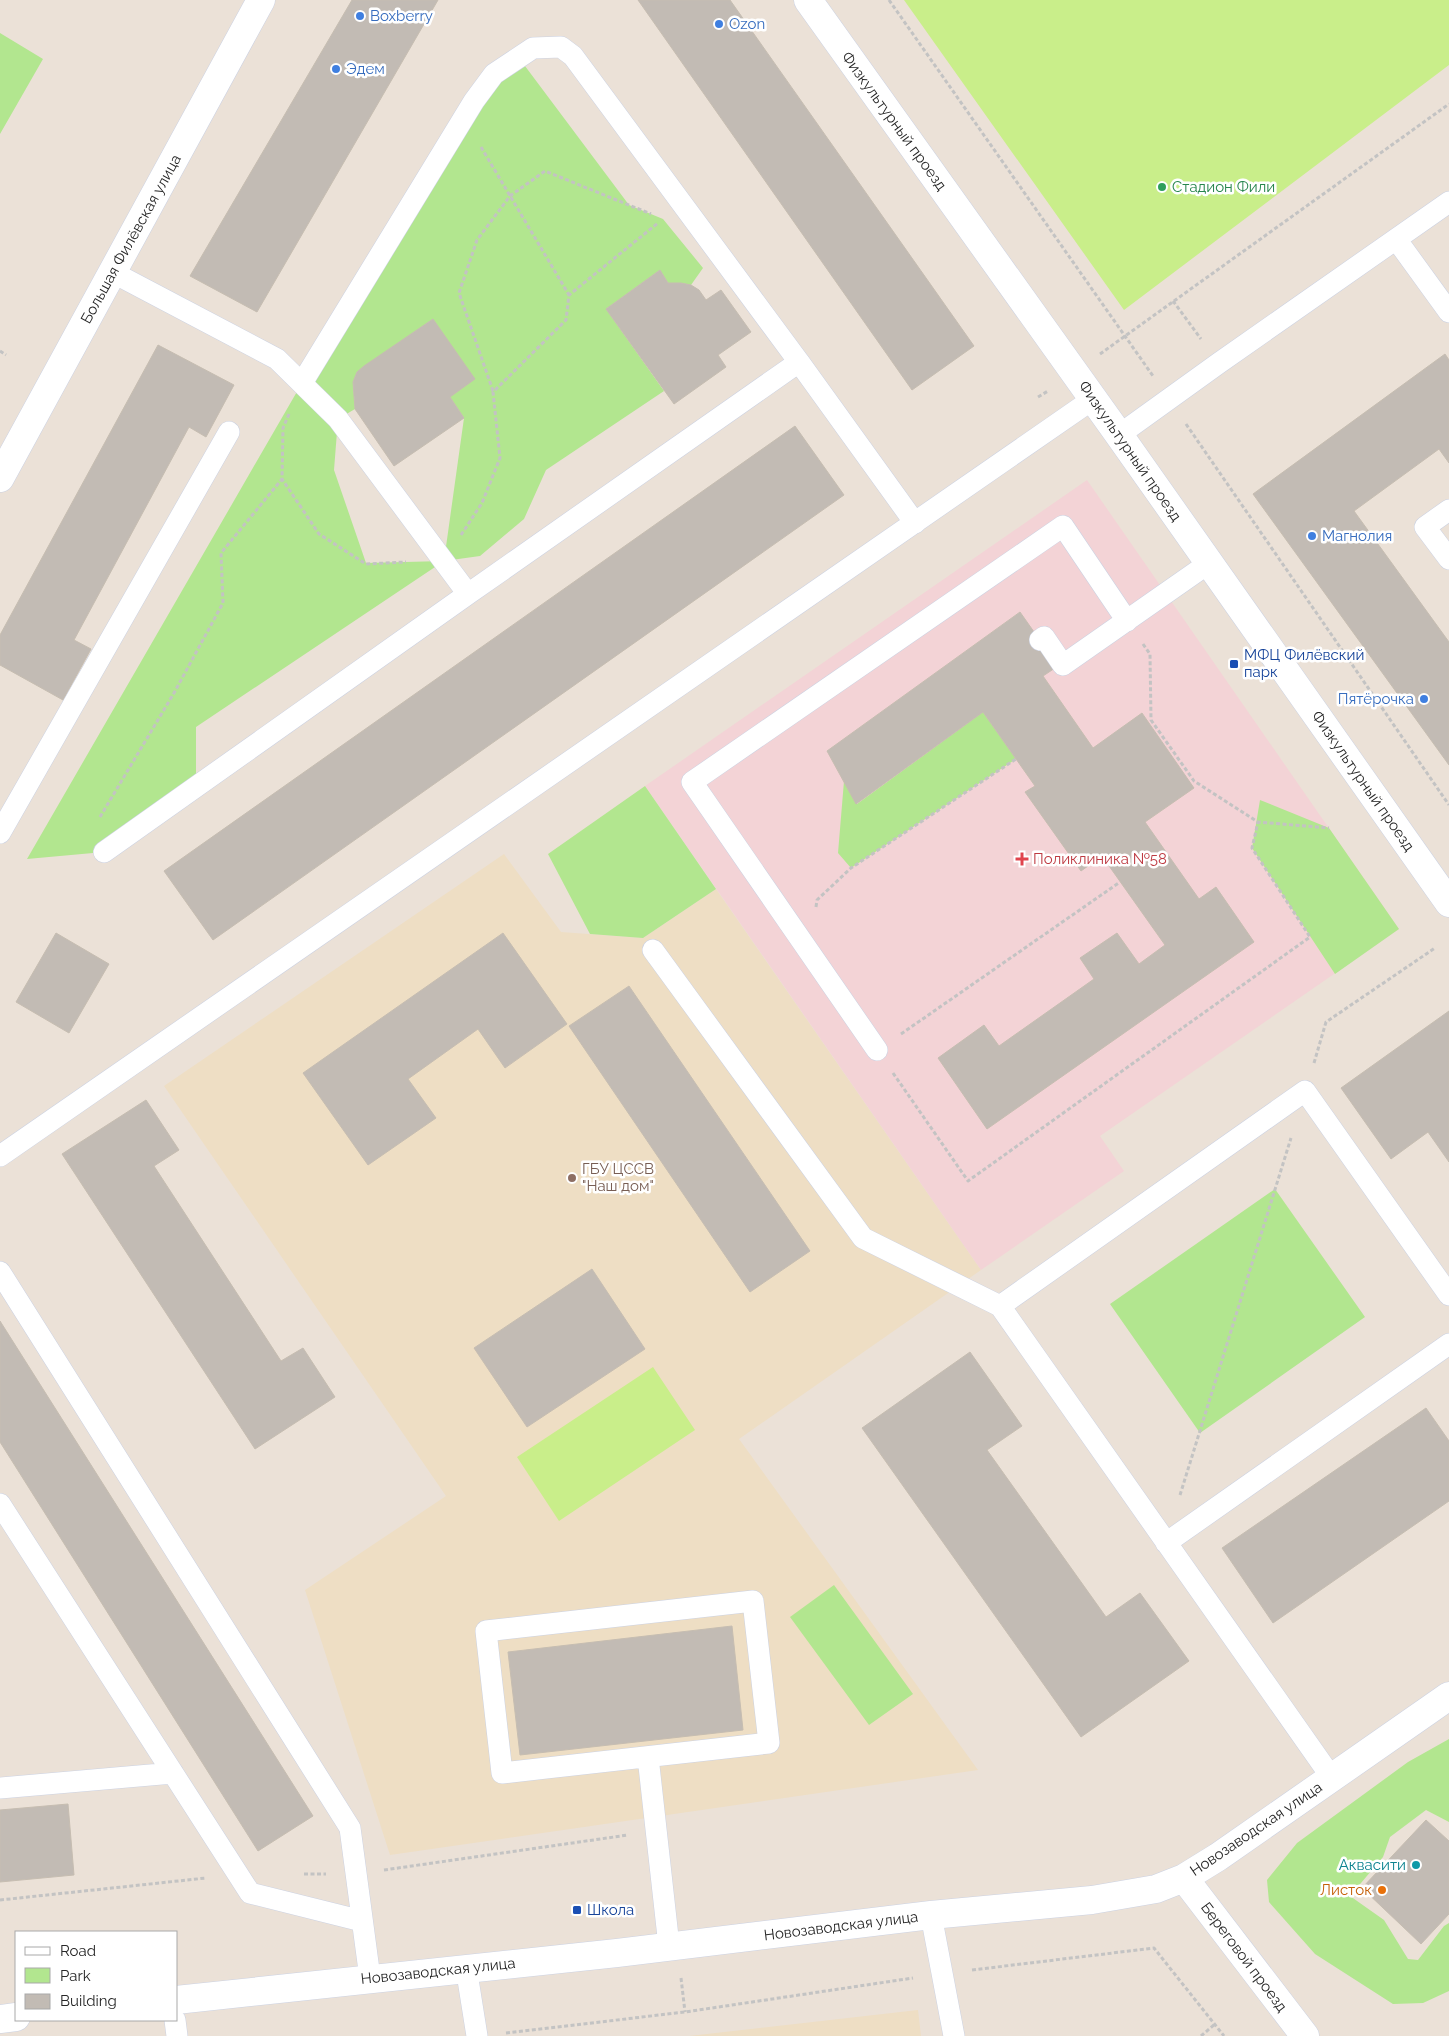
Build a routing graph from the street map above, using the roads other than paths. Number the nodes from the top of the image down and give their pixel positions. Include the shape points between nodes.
1 (261, 0) edge
2 (808, 0) edge
3 (1449, 202) edge
4 (1396, 239) junction
5 (112, 272) junction
6 (1449, 312) edge
7 (799, 362) junction
8 (302, 383) junction
9 (1094, 399) junction
10 (229, 432) dead end
11 (1119, 435) junction
12 (0, 478) edge
13 (1449, 510) edge
14 (915, 523) junction
15 (1449, 560) edge
16 (1209, 563) junction
17 (468, 594) junction
18 (1127, 621) junction
19 (1040, 640) dead end
20 (0, 833) edge
21 (104, 852) road end
22 (1449, 903) edge
23 (653, 950) dead end
24 (877, 1050) road end
25 (0, 1156) edge
26 (0, 1272) edge
27 (1449, 1295) edge
28 (1000, 1306) junction
29 (1449, 1344) edge
30 (0, 1504) edge
31 (1166, 1543) junction
32 (1449, 1696) edge
33 (648, 1757) junction
34 (173, 1773) junction
35 (1332, 1778) junction
36 (0, 1788) edge
37 (1184, 1878) junction
38 (931, 1915) junction
39 (362, 1921) junction
40 (669, 1946) junction
41 (466, 1967) junction
42 (370, 1978) junction
43 (178, 2000) edge
44 (15, 2017) edge
45 (0, 2019) edge
46 (175, 2021) edge
47 (177, 2036) edge
48 (476, 2036) edge
49 (954, 2036) edge
50 (1305, 2036) edge

1 - 5 street, Большая Филёвская улица
2 - 9 street, Физкультурный проезд
3 - 4 lane
4 - 6 lane
4 - 11 lane
5 - 8 lane via 277,359
5 - 12 street, Большая Филёвская улица
7 - 8 lane via 573,56 561,47 533,48 494,74 463,117
7 - 14 lane
7 - 17 lane
8 - 17 lane via 338,419
9 - 11 street, Физкультурный проезд
9 - 14 lane
10 - 20 lane
11 - 16 street, Физкультурный проезд
13 - 15 lane via 1425,527
14 - 25 lane
16 - 18 lane
16 - 22 street, Физкультурный проезд
17 - 21 lane
18 - 19 lane via 1063,665 1044,637
18 - 24 lane via 1063,526 692,782
23 - 28 lane via 863,1238
26 - 39 lane via 350,1828
27 - 28 lane via 1305,1091
28 - 31 lane
29 - 31 lane
30 - 34 lane
31 - 35 lane
32 - 35 street, Новозаводская улица
33 - 33 lane via 502,1773 486,1632 753,1601 769,1743
33 - 40 lane
34 - 36 lane
34 - 39 lane via 250,1893
35 - 37 street, Новозаводская улица
37 - 38 street, Новозаводская улица via 1156,1889 1092,1900
37 - 50 street, Береговой проезд
38 - 40 street, Новозаводская улица
38 - 49 lane
39 - 42 lane
40 - 41 street, Новозаводская улица
41 - 42 street, Новозаводская улица
41 - 48 lane
42 - 43 street, Новозаводская улица
44 - 45 street
46 - 47 lane

